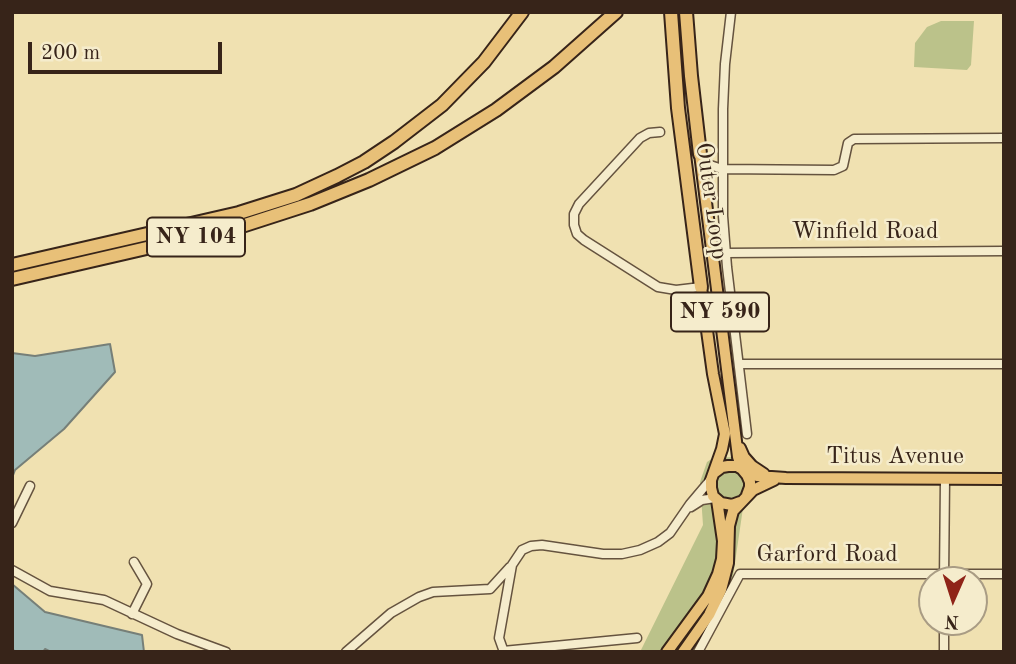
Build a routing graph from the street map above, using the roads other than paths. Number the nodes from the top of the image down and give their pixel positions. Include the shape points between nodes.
1 (522, 12) edge
2 (616, 12) edge
3 (671, 12) edge
4 (686, 12) edge
5 (731, 12) edge
6 (660, 132) dead end
7 (1004, 138) edge
8 (700, 155) junction
9 (722, 169) junction
10 (704, 187) junction
11 (1004, 251) edge
12 (726, 253) junction
13 (12, 265) edge
14 (12, 279) edge
15 (701, 287) junction
16 (1004, 364) edge
17 (739, 365) junction
18 (741, 434) junction
19 (744, 471) junction
20 (712, 477) junction
21 (781, 478) junction
22 (945, 478) junction
23 (1004, 479) edge
24 (30, 486) dead end
25 (716, 499) junction
26 (744, 499) junction
27 (684, 513) junction
28 (12, 523) edge
29 (134, 562) dead end
30 (512, 565) junction
31 (944, 566) edge
32 (12, 570) edge
33 (918, 577) edge
34 (132, 614) junction
35 (637, 638) dead end
36 (503, 651) edge
37 (226, 652) edge
38 (346, 652) edge
39 (667, 652) edge
40 (683, 652) edge
41 (698, 652) edge

1 - 13 highway, NY 104 via 484,62 442,105 356,166 307,191 204,222
2 - 14 highway, NY 104 via 496,110 435,148 333,196 242,226
3 - 15 highway, Outer Loop / NY 590
4 - 8 highway, Outer Loop / NY 590
5 - 9 street
6 - 15 street via 640,138 579,204 574,225 584,240 659,287
7 - 9 street via 860,138 848,143 843,166 834,170
8 - 9 street via 705,163
8 - 10 main road, Outer Loop / NY 590
9 - 10 street via 708,176
9 - 12 street
10 - 18 main road, Outer Loop / NY 590
11 - 12 street, Winfield Road
12 - 17 street
15 - 20 main road, Outer Loop / NY 590 via 725,431
16 - 17 street
17 - 18 street
18 - 19 main road, Outer Loop / NY 590 via 739,461
18 - 21 main road via 743,455 752,466
19 - 20 main road via 724,466
19 - 21 main road, Titus Avenue
19 - 26 main road via 750,485
20 - 25 main road
20 - 27 street
21 - 22 main road, Titus Avenue
21 - 26 main road, Titus Avenue via 761,485
22 - 23 main road, Titus Avenue
22 - 31 street
24 - 28 street
25 - 26 main road via 727,505
25 - 27 street via 707,498
25 - 39 main road via 723,541 719,570 708,596
26 - 40 main road via 730,518 728,563 720,594
27 - 30 street via 666,537 636,551 603,554 535,545 522,550
29 - 34 street via 146,584
30 - 36 street via 499,638
30 - 38 street via 490,589 419,597 391,613
32 - 34 street via 50,591 104,600
33 - 41 street, Garford Road via 740,574
34 - 37 street
35 - 36 street

